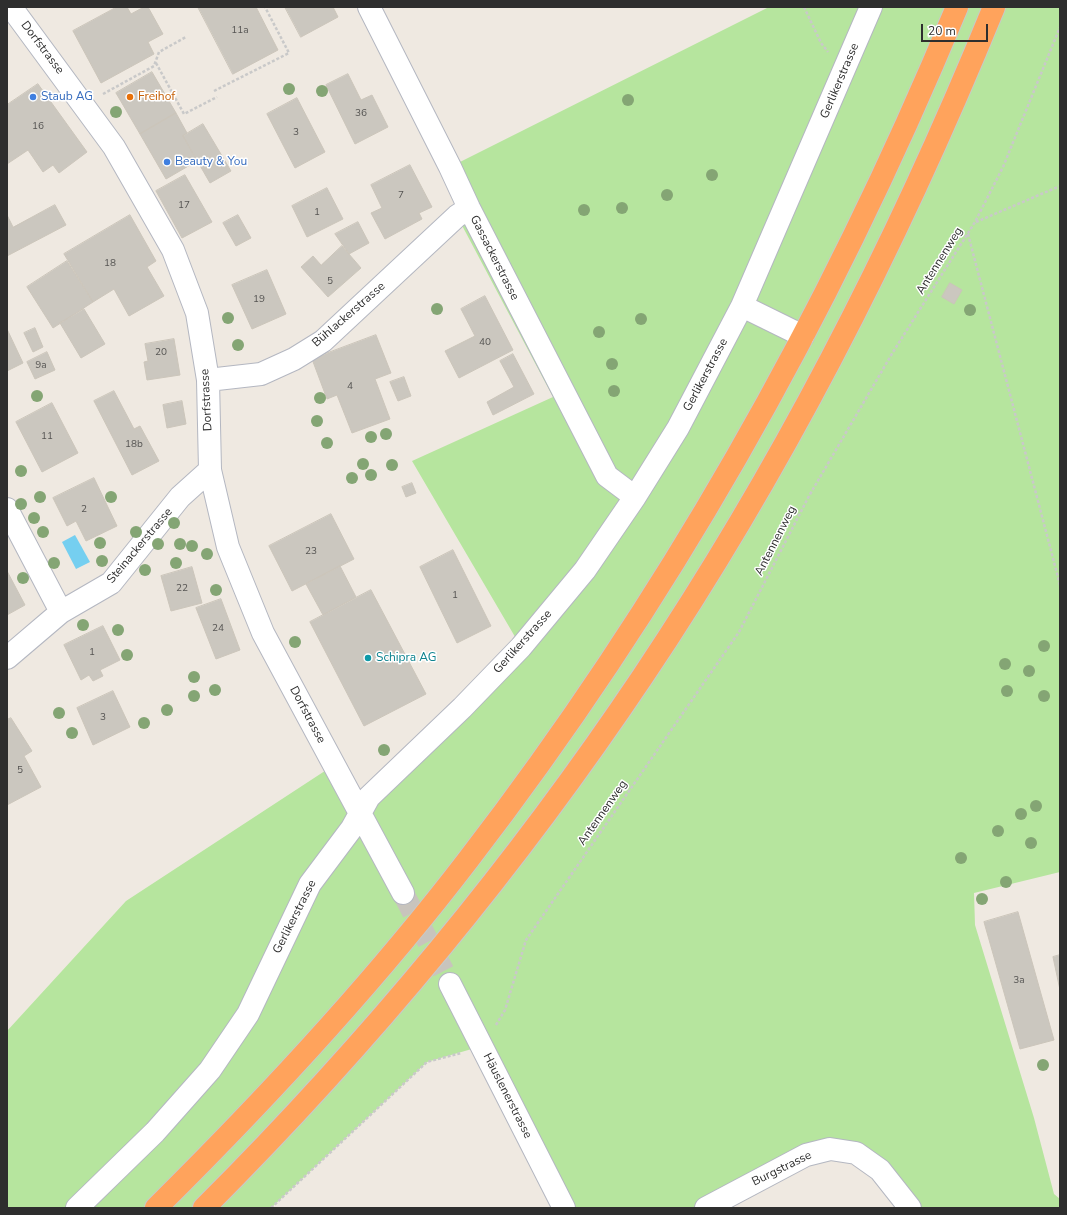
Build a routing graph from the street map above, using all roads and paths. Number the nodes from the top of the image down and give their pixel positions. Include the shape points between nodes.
1 (11, 7) edge
2 (265, 7) edge
3 (369, 7) edge
4 (804, 7) edge
5 (871, 7) edge
6 (957, 7) edge
7 (994, 7) edge
8 (1060, 27) edge
9 (186, 37) dead end
10 (156, 62) junction
11 (844, 73) junction
12 (214, 91) dead end
13 (217, 97) dead end
14 (84, 106) junction
15 (1060, 186) edge
16 (469, 208) junction
17 (975, 222) junction
18 (968, 234) junction
19 (742, 306) junction
20 (804, 336) junction
21 (208, 380) junction
22 (210, 470) junction
23 (635, 497) junction
24 (7, 509) edge
25 (1060, 585) edge
26 (61, 612) junction
27 (7, 658) edge
28 (360, 814) junction
29 (403, 893) tunnel mouth
30 (450, 984) tunnel mouth
31 (482, 1046) junction
32 (77, 1208) edge
33 (156, 1208) edge
34 (204, 1208) edge
35 (271, 1208) edge
36 (564, 1208) edge
37 (706, 1208) edge
38 (910, 1208) edge

1 - 14 street, Dorfstrasse
2 - 12 path via 289,52
3 - 16 street, Gassackerstrasse
4 - 11 path via 822,43
5 - 11 street, Gerlikerstrasse
6 - 20 highway via 862,219
7 - 34 highway via 911,195 834,351 744,513 644,675 540,822 415,980 307,1102
8 - 17 path, Antennenweg via 1004,167
9 - 10 path via 159,52
10 - 13 path via 184,114
10 - 14 path via 154,66
11 - 19 street, Gerlikerstrasse
14 - 21 street, Dorfstrasse via 114,147 173,250 197,314
15 - 17 path
16 - 21 street, Bühlackerstrasse via 457,216 323,341 294,359 262,374
16 - 23 street, Gassackerstrasse via 606,476
17 - 18 path, Antennenweg
18 - 25 path
18 - 31 path, Antennenweg via 893,352 809,496 740,632 526,940 505,1010
19 - 20 street
19 - 23 street, Gerlikerstrasse via 678,428
20 - 33 highway via 738,456 656,594 576,714 504,814 430,909 351,1002 270,1092
21 - 22 street, Dorfstrasse
22 - 26 street, Steinackerstrasse via 180,497 111,583
22 - 28 street, Dorfstrasse via 228,547 263,633
23 - 28 street, Gerlikerstrasse via 585,570 521,647 369,797
24 - 26 street
26 - 27 street, Steinackerstrasse
28 - 29 street
28 - 32 street, Gerlikerstrasse via 310,884 248,1014 210,1070 155,1132
30 - 31 street, Häuslenerstrasse
31 - 35 path via 427,1062
31 - 36 street, Häuslenerstrasse
37 - 38 street, Burgstrasse via 806,1155 830,1149 856,1153 880,1170

